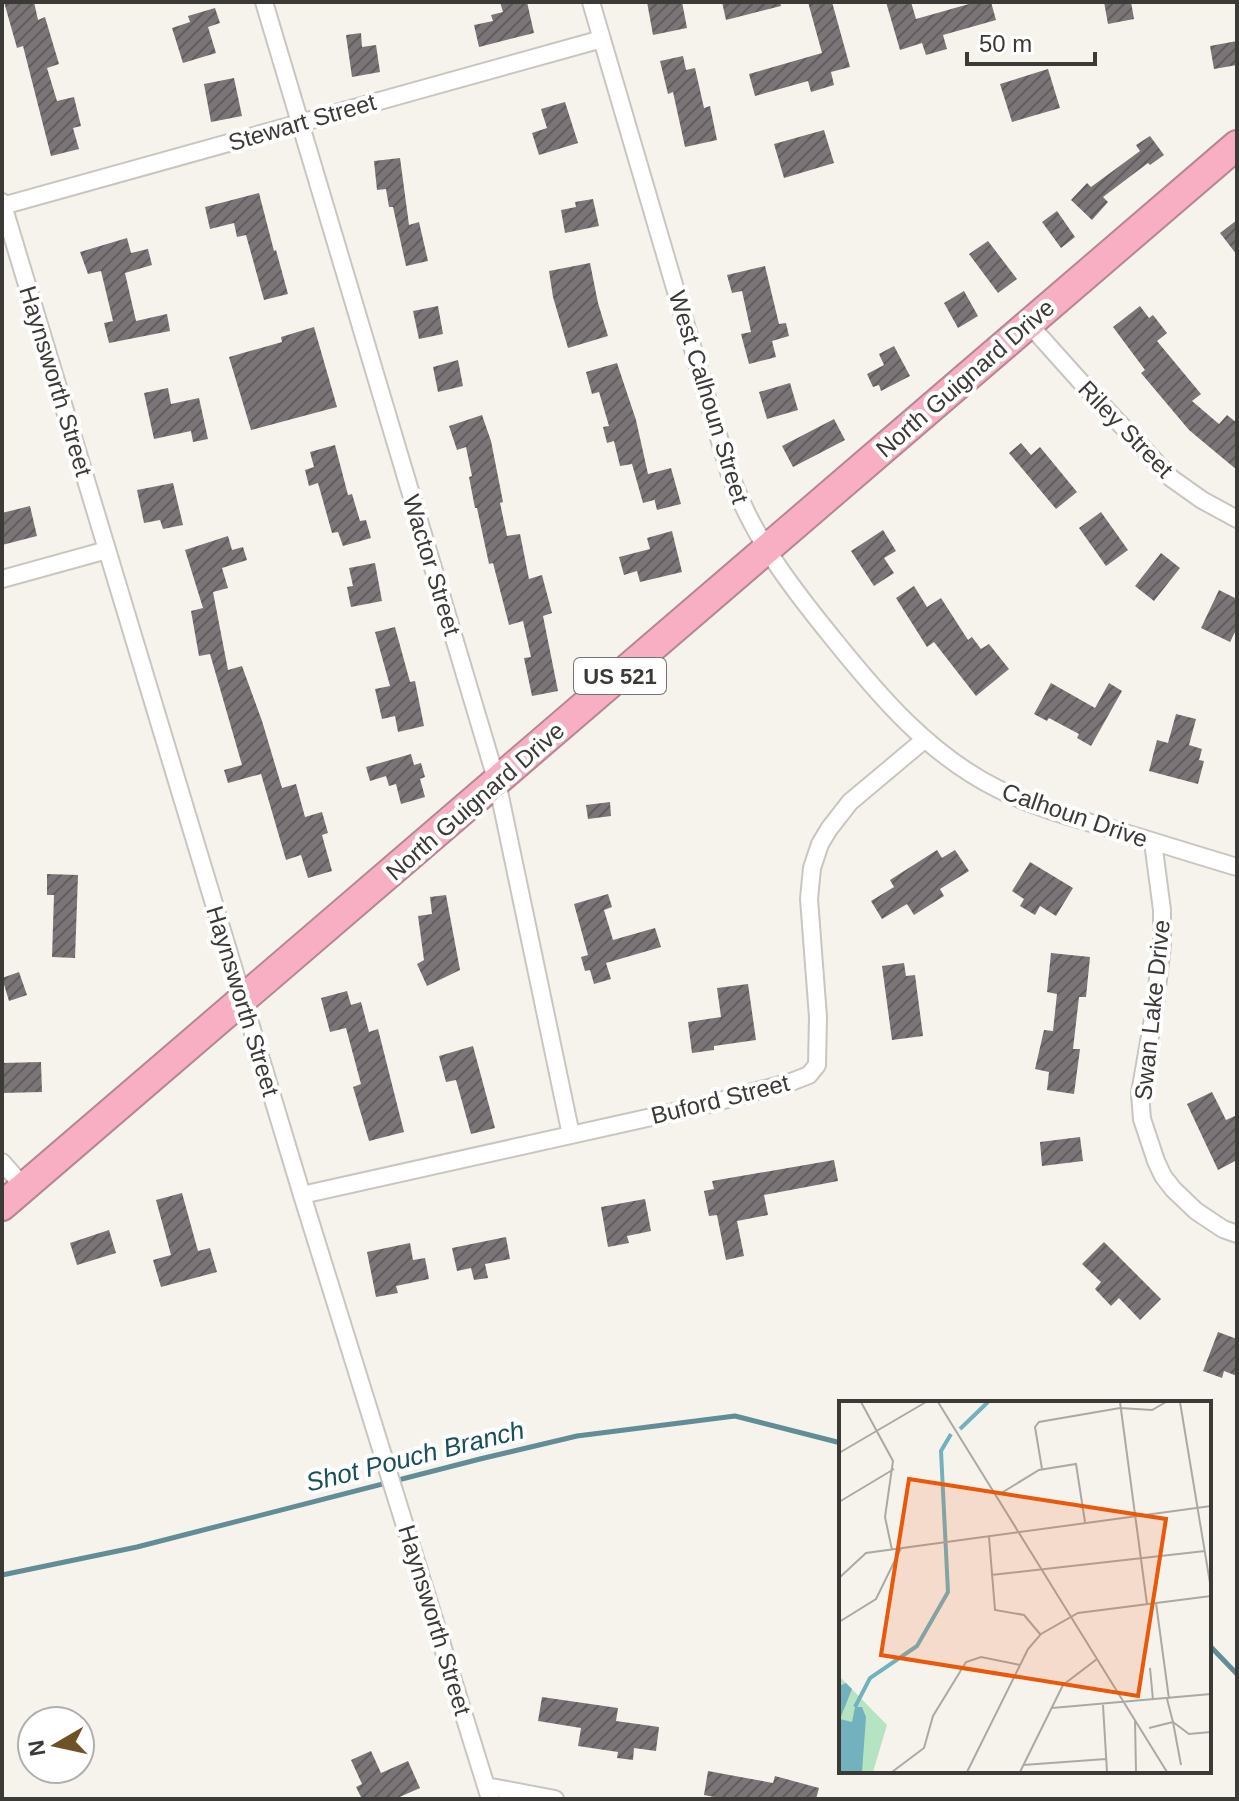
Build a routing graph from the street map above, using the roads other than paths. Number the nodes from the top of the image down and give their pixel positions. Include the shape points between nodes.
1 (264, 2) edge
2 (591, 2) edge
3 (602, 39) junction
4 (299, 122) junction
5 (1237, 145) edge
6 (2, 204) edge
7 (1028, 323) junction
8 (1237, 519) edge
9 (107, 550) junction
10 (766, 550) junction
11 (2, 579) edge
12 (924, 740) junction
13 (497, 782) junction
14 (1153, 842) junction
15 (1237, 867) edge
16 (242, 1000) junction
17 (571, 1135) junction
18 (2, 1162) edge
19 (23, 1186) junction
20 (302, 1195) junction
21 (2, 1206) edge
22 (1237, 1234) edge
23 (488, 1792) edge
24 (555, 1799) edge

1 - 4 street, Wactor Street
2 - 3 street, West Calhoun Street
3 - 4 street, Stewart Street
3 - 10 street, West Calhoun Street via 729,472
4 - 6 street, Stewart Street
4 - 13 street, Wactor Street
5 - 7 highway, North Guignard Drive / US 521
6 - 9 street, Haynsworth Street
7 - 8 street, Riley Street via 1171,478
7 - 10 highway, North Guignard Drive / US 521
9 - 11 street
9 - 16 street, Haynsworth Street
10 - 12 street, West Calhoun Street via 862,675
10 - 13 highway, North Guignard Drive / US 521
12 - 14 street, Calhoun Drive via 1000,790
12 - 17 street, Buford Street via 844,809 820,844 809,899 818,1053 809,1075
13 - 16 highway, North Guignard Drive / US 521
13 - 17 street, Wactor Street
14 - 15 street, Calhoun Drive
14 - 22 street, Swan Lake Drive via 1162,945 1140,1093 1142,1119 1156,1161 1173,1189 1196,1211
16 - 19 highway, North Guignard Drive / US 521
16 - 20 street, Haynsworth Street
17 - 20 street, Buford Street
18 - 19 street
19 - 21 highway, North Guignard Drive / US 521
20 - 23 street, Haynsworth Street
23 - 24 street

